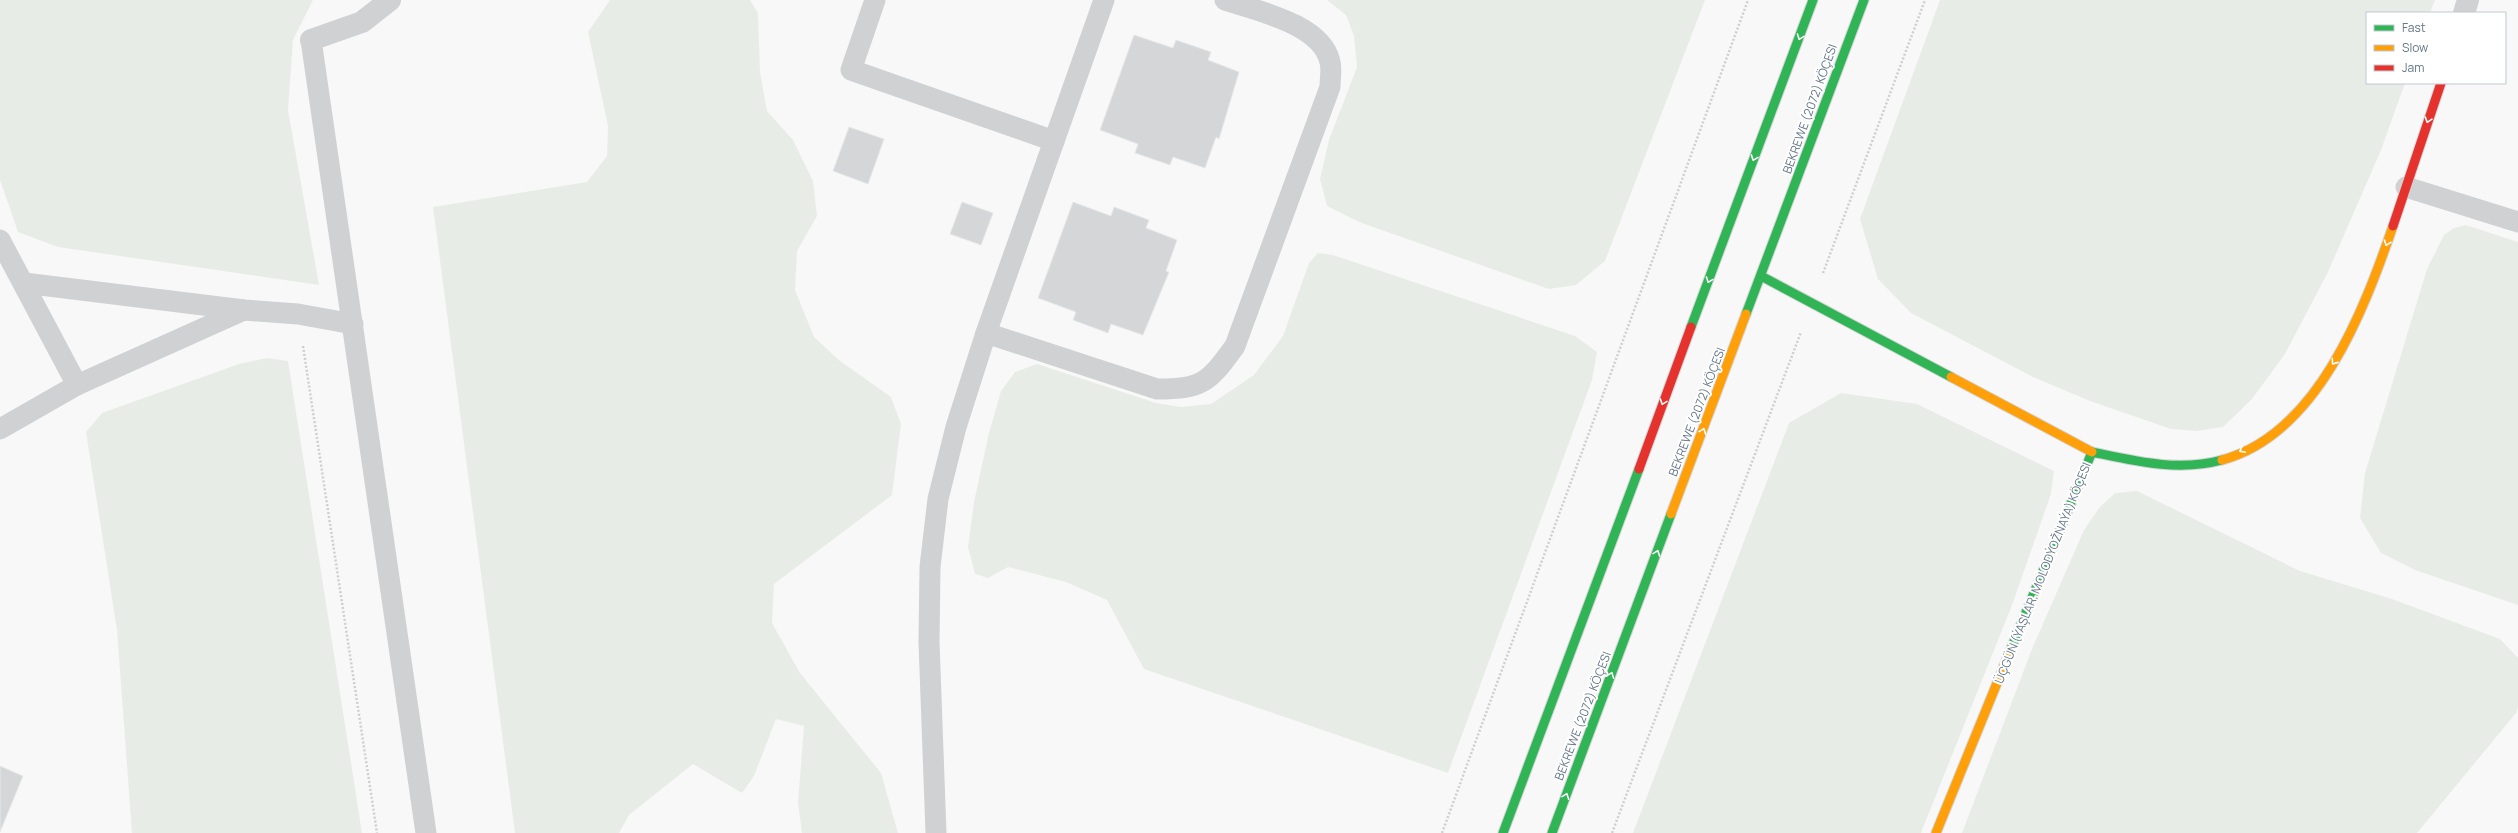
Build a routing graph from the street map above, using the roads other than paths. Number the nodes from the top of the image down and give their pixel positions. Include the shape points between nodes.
1 (390, 0) edge
2 (875, 0) edge
3 (1104, 0) edge
4 (1225, 0) edge
5 (1813, 0) edge
6 (1864, 0) edge
7 (2468, 0) edge
8 (2464, 12) edge
9 (311, 40) joint
10 (2441, 84) edge
11 (1054, 141) junction
12 (2406, 187) junction
13 (2518, 222) edge
14 (0, 240) edge
15 (1761, 276) junction
16 (24, 283) junction
17 (244, 310) junction
18 (352, 324) junction
19 (986, 333) junction
20 (77, 385) junction
21 (0, 429) edge
22 (2092, 452) junction
23 (426, 833) edge
24 (936, 833) edge
25 (1502, 833) edge
26 (1552, 833) edge
27 (1936, 833) edge

1 - 9 street via 362,22
2 - 11 lane via 851,70
3 - 11 lane
4 - 19 lane via 1302,27 1321,45 1330,62 1330,86 1236,346 1214,375 1187,389 1157,389
5 -> 25 main road
6 - 15 main road, BEKREWE (2072) KÖÇESI
7 - 8 street
9 - 18 lane
10 -> 12 main road, ÜÇGÜN (ÝAŞLAR, MOLODÝOŽNAÝA) KÖÇESI
11 - 19 lane
12 - 13 lane
12 -> 22 main road, ÜÇGÜN (ÝAŞLAR, MOLODÝOŽNAÝA) KÖÇESI via 2378,268 2347,344 2314,391 2285,424 2226,459 2188,466 2142,462
14 - 16 lane
15 - 22 main road
26 -> 15 main road, BEKREWE (2072) KÖÇESI
16 - 17 lane
16 - 20 lane
17 - 18 lane via 298,314
17 - 20 lane
18 - 23 lane
19 - 24 lane via 956,427 938,499 930,567 929,642
20 - 21 lane
22 - 27 main road, ÜÇGÜN (ÝAŞLAR, MOLODÝOŽNAÝA) KÖÇESI

